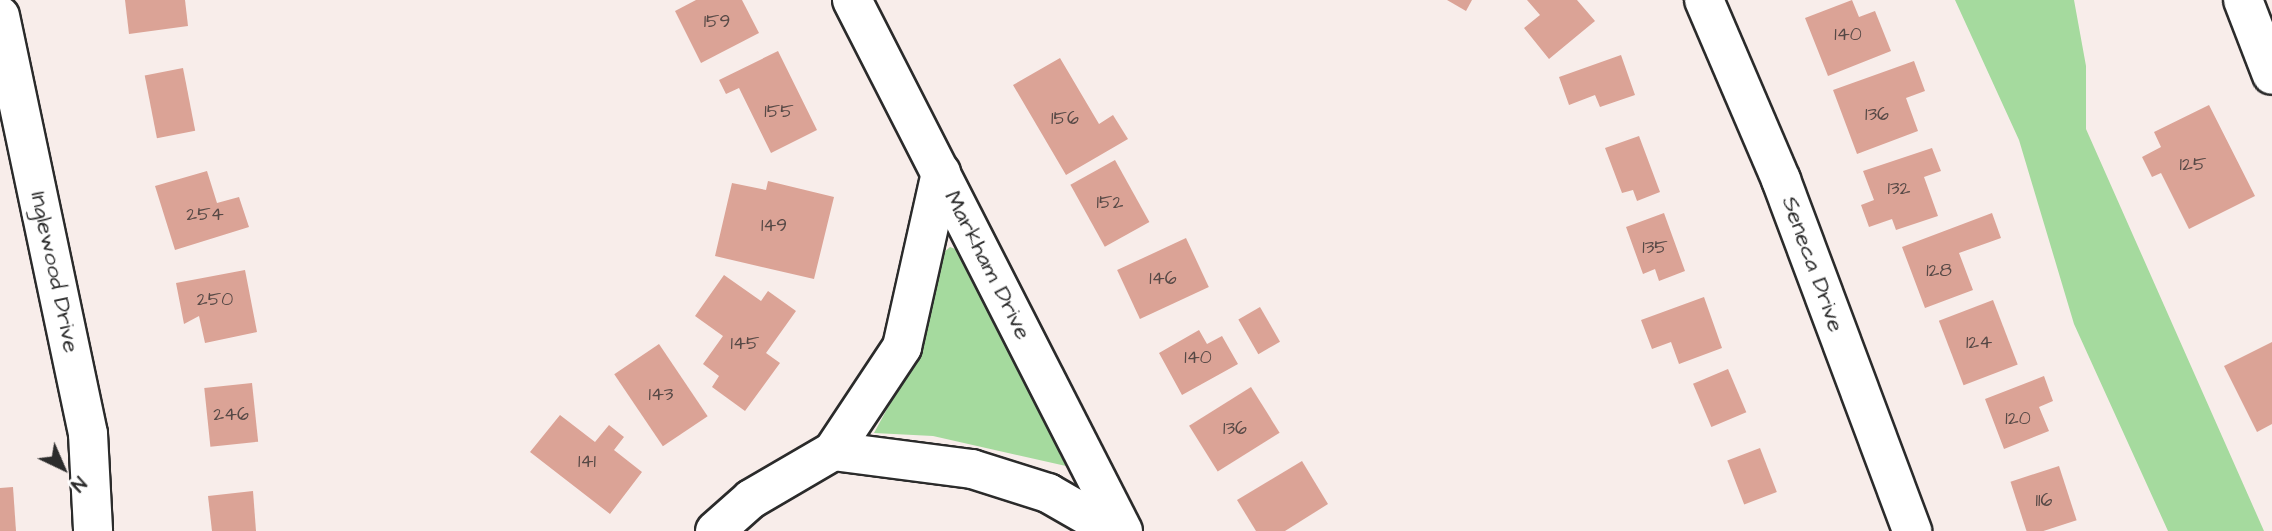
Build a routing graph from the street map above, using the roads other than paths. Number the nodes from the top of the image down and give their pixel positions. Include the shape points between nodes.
1 (852, 0) edge
2 (1704, 0) edge
3 (2243, 0) edge
4 (0, 16) edge
5 (2272, 75) edge
6 (941, 172) junction
7 (833, 451) junction
8 (93, 531) edge
9 (715, 531) edge
10 (1114, 531) edge
11 (1123, 531) edge
12 (1912, 531) edge

1 - 6 street, Markham Drive
2 - 12 street, Seneca Drive via 1781,180
3 - 5 street
4 - 8 street, Inglewood Drive via 88,434
6 - 7 street via 902,347
6 - 11 street, Markham Drive
7 - 9 street via 751,499
7 - 10 street via 972,469 1048,493

